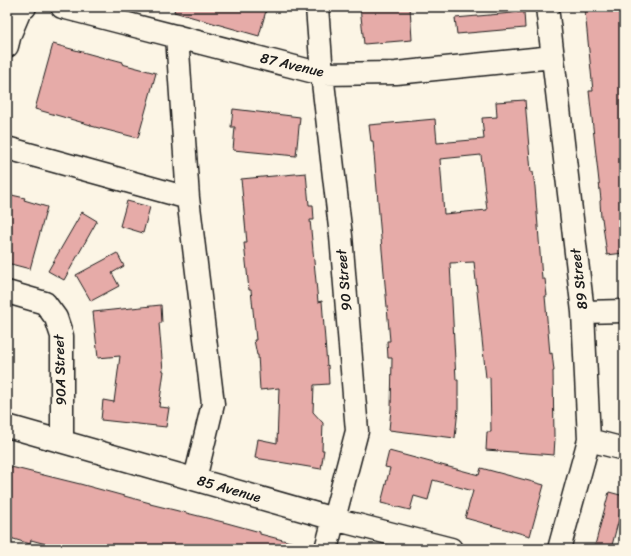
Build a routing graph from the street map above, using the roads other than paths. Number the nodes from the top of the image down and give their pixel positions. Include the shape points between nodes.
1 (23, 7) edge
2 (62, 7) edge
3 (317, 7) edge
4 (547, 7) edge
5 (177, 36) junction
6 (7, 46) edge
7 (552, 57) junction
8 (322, 74) junction
9 (7, 148) edge
10 (188, 198) junction
11 (7, 292) edge
12 (624, 311) edge
13 (583, 312) junction
14 (7, 426) edge
15 (589, 440) junction
16 (62, 441) junction
17 (624, 449) edge
18 (195, 479) junction
19 (334, 519) junction
20 (326, 549) edge
21 (451, 549) edge
22 (559, 549) edge

1 - 6 street
2 - 5 street, 87 Avenue
3 - 8 street, 90 Street
4 - 7 street, 89 Street
5 - 8 street, 87 Avenue
5 - 10 street
7 - 8 street, 87 Avenue via 396,73
7 - 13 street, 89 Street
8 - 19 street, 90 Street via 341,236 357,431
9 - 10 street
10 - 18 street via 213,404
11 - 16 street, 90A Street via 45,303 56,318 62,336
12 - 13 street
13 - 15 street, 89 Street
14 - 16 street, 85 Avenue
15 - 17 street
15 - 22 street, 89 Street
16 - 18 street, 85 Avenue
18 - 19 street, 85 Avenue
19 - 20 street, 90 Street
19 - 21 street, 85 Avenue

